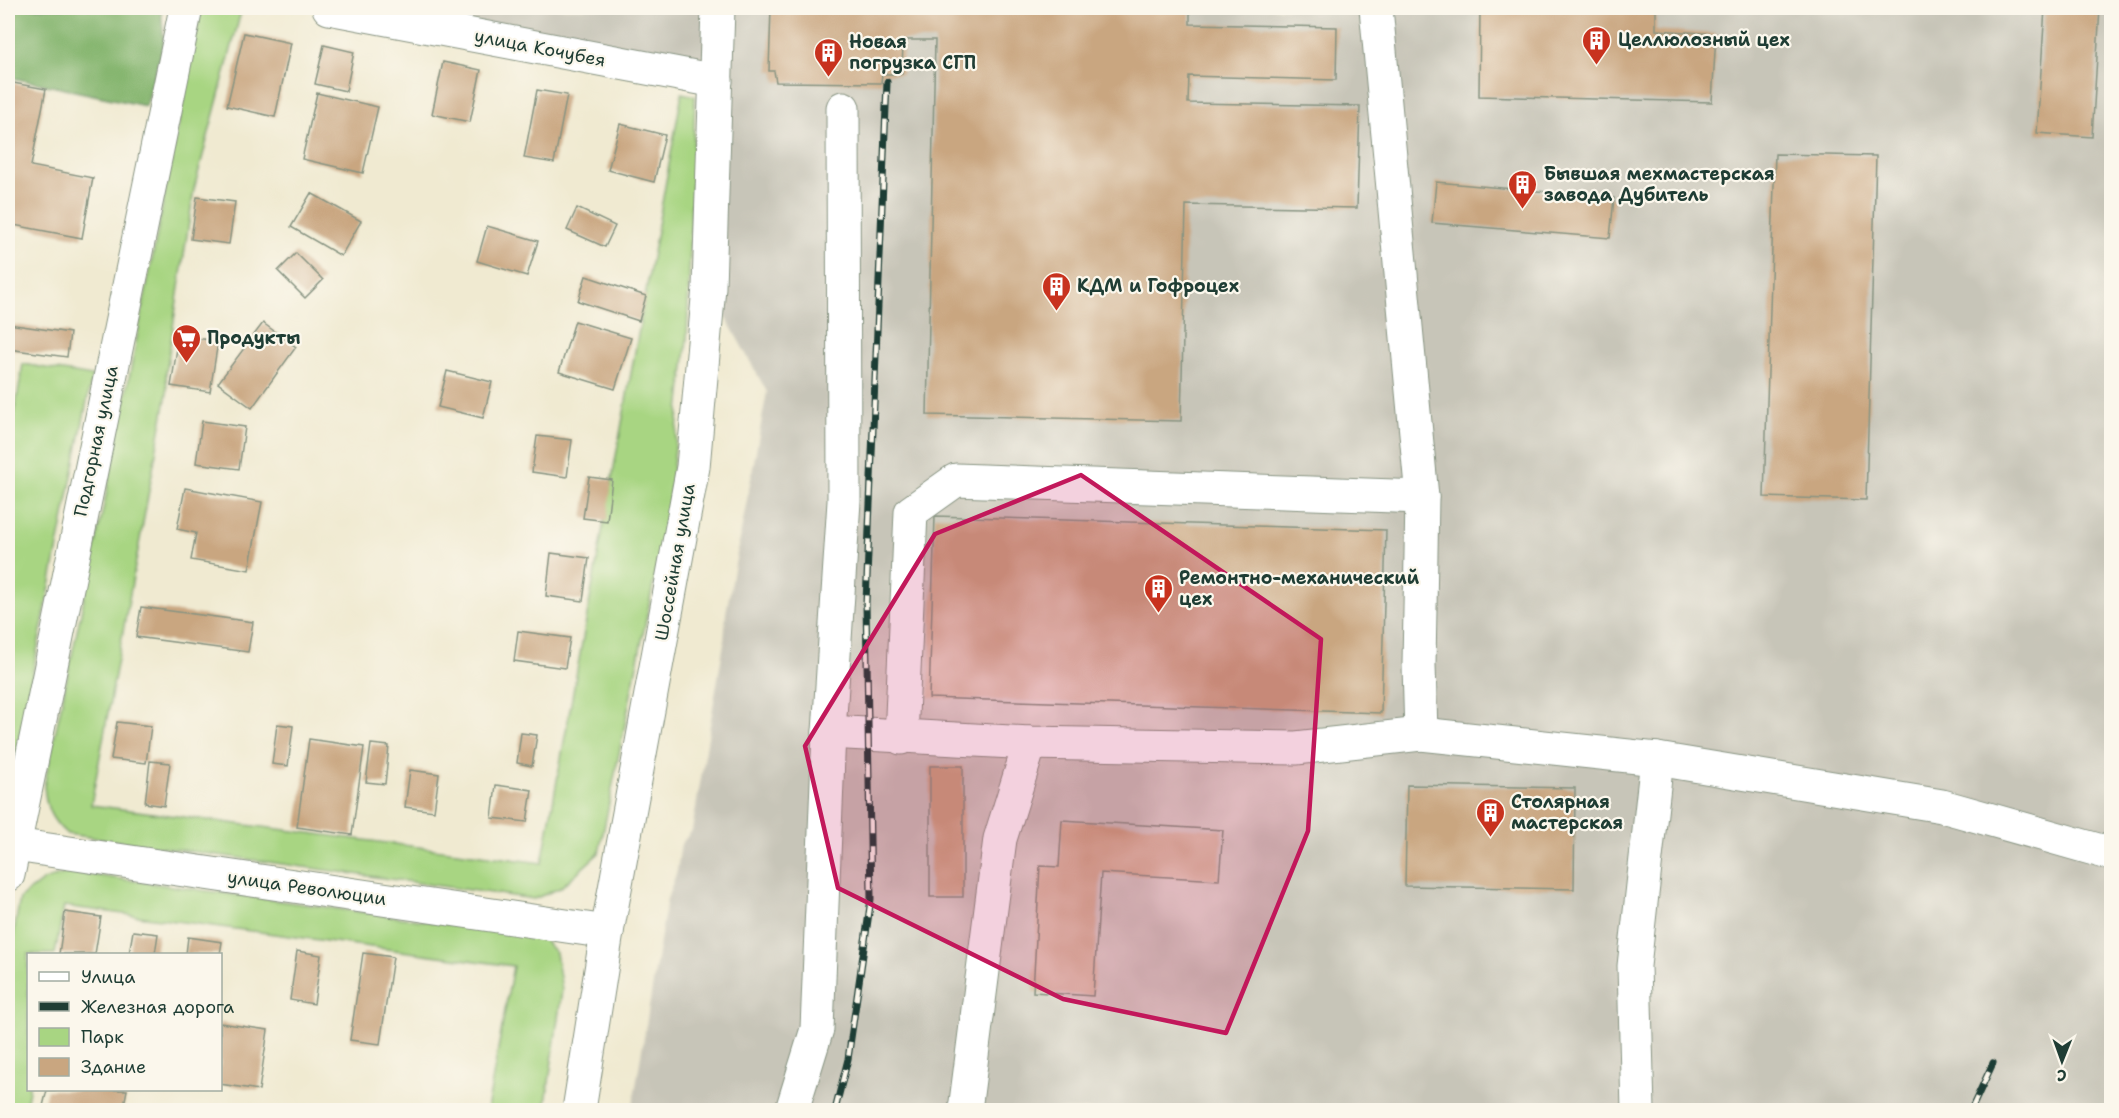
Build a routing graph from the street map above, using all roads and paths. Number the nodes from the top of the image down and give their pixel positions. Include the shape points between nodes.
1 (186, 8) edge
2 (329, 8) edge
3 (718, 8) edge
4 (1376, 8) edge
5 (716, 81) junction
6 (843, 108) dead end
7 (1422, 497) junction
8 (828, 732) junction
9 (1421, 734) junction
10 (901, 738) junction
11 (1030, 743) junction
12 (1657, 759) junction
13 (2112, 854) edge
14 (9, 855) edge
15 (607, 932) junction
16 (579, 1110) edge
17 (792, 1110) edge
18 (966, 1110) edge
19 (1638, 1110) edge

1 - 14 street, Подгорная улица
2 - 5 street, улица Кочубея
3 - 5 street, Шоссейная улица
4 - 7 street
5 - 15 street, Шоссейная улица via 709,287 693,467
6 - 8 street via 844,501
7 - 9 street
7 - 10 street via 956,480 911,512
8 - 10 street
8 - 17 street via 817,1029
9 - 11 street via 1296,748
9 - 12 street
10 - 11 street
11 - 18 street via 1000,839
12 - 13 street via 1942,806
12 - 19 street via 1634,966
14 - 15 street, улица Революции
15 - 16 street, Шоссейная улица

